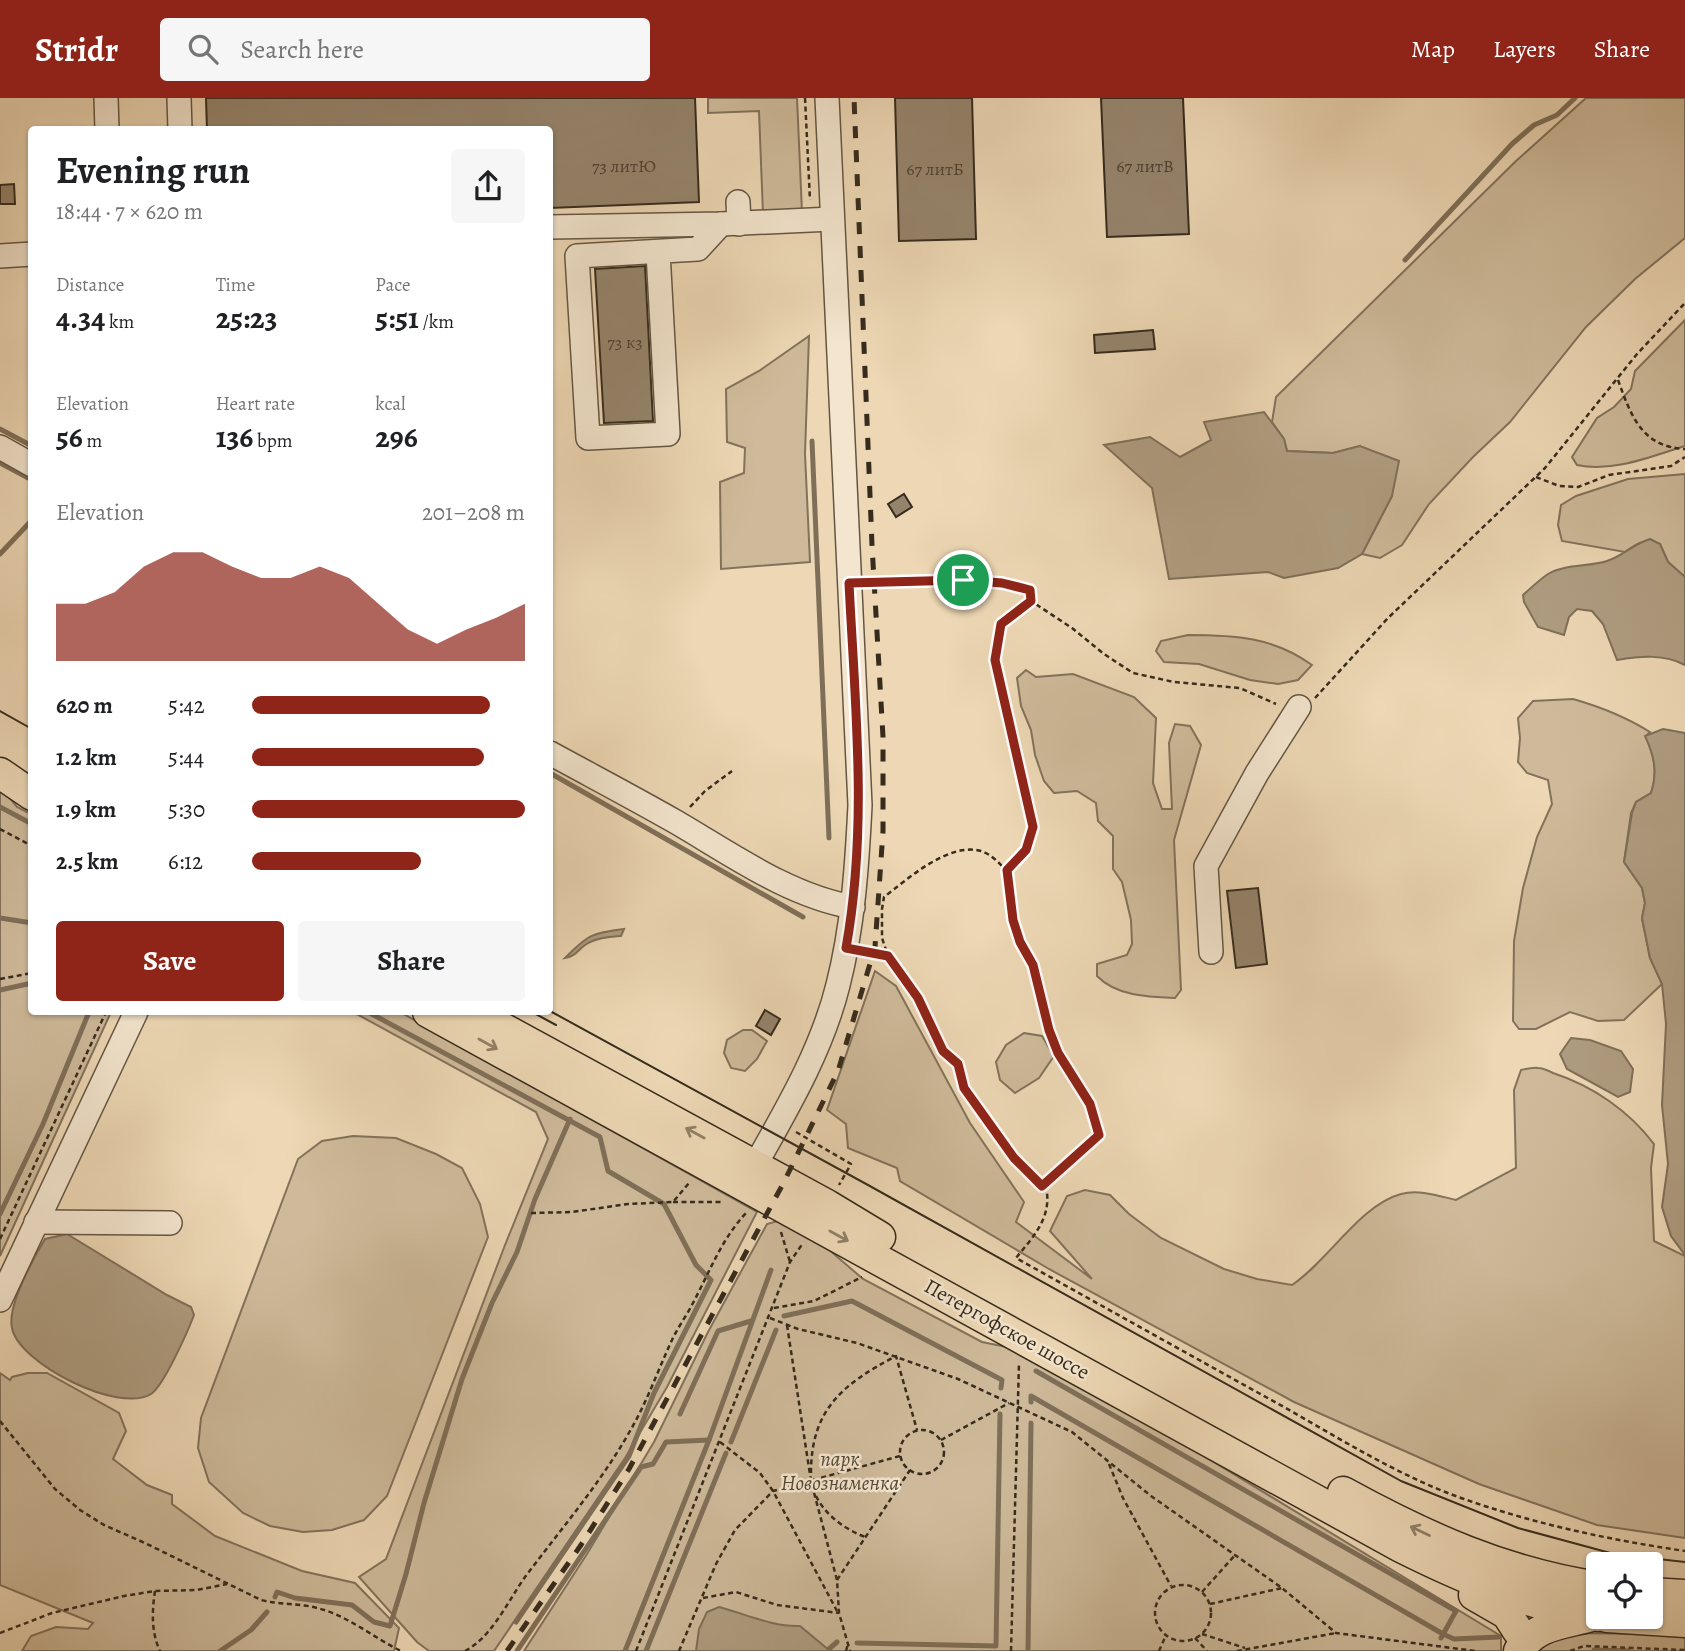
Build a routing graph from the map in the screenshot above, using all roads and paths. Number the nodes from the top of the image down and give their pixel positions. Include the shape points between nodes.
1 (106, 98) edge
2 (179, 98) edge
3 (805, 98) edge
4 (827, 98) edge
5 (107, 126) edge
6 (180, 126) edge
7 (732, 217) junction
8 (821, 220) junction
9 (553, 227) edge
10 (658, 252) junction
11 (28, 254) edge
12 (0, 256) edge
13 (1685, 303) edge
14 (1617, 378) junction
15 (0, 447) edge
16 (1685, 449) edge
17 (1685, 457) edge
18 (28, 463) edge
19 (1536, 477) junction
20 (849, 583) junction
21 (1031, 601) junction
22 (1299, 707) junction
23 (553, 755) edge
24 (0, 756) edge
25 (28, 771) edge
26 (732, 771) dead end
27 (0, 773) edge
28 (28, 792) edge
29 (676, 823) junction
30 (0, 828) edge
31 (28, 844) edge
32 (1007, 870) junction
33 (853, 907) junction
34 (846, 948) junction
35 (1212, 952) dead end
36 (888, 956) junction
37 (28, 974) edge
38 (0, 979) edge
39 (105, 1015) edge
40 (135, 1015) edge
41 (433, 1015) edge
42 (478, 1015) edge
43 (794, 1131) dead end
44 (691, 1181) dead end
45 (1042, 1186) junction
46 (748, 1187) junction
47 (838, 1188) dead end
48 (673, 1202) junction
49 (531, 1213) dead end
50 (36, 1223) junction
51 (170, 1223) dead end
52 (778, 1225) dead end
53 (0, 1239) edge
54 (804, 1241) dead end
55 (790, 1262) junction
56 (869, 1274) dead end
57 (0, 1300) edge
58 (774, 1308) junction
59 (770, 1318) junction
60 (787, 1325) junction
61 (896, 1356) junction
62 (1020, 1360) dead end
63 (1009, 1403) junction
64 (1017, 1406) junction
65 (0, 1421) edge
66 (917, 1430) junction
67 (941, 1440) junction
68 (720, 1441) junction
69 (900, 1456) junction
70 (1107, 1461) junction
71 (910, 1471) junction
72 (811, 1481) junction
73 (773, 1491) junction
74 (865, 1537) junction
75 (1685, 1551) edge
76 (1236, 1554) junction
77 (1483, 1559) junction
78 (836, 1580) junction
79 (227, 1584) junction
80 (1171, 1587) junction
81 (1282, 1588) junction
82 (155, 1591) junction
83 (1202, 1592) junction
84 (1663, 1594) edge
85 (1685, 1595) edge
86 (703, 1598) junction
87 (1586, 1600) edge
88 (1586, 1603) edge
89 (1210, 1604) junction
90 (1586, 1606) edge
91 (1586, 1608) edge
92 (839, 1614) junction
93 (1663, 1618) edge
94 (1685, 1622) edge
95 (1519, 1623) edge
96 (0, 1633) edge
97 (1336, 1633) junction
98 (1202, 1634) junction
99 (1166, 1635) junction
100 (1195, 1638) junction
101 (1433, 1645) junction
102 (1246, 1648) junction
103 (1685, 1650) edge
104 (160, 1651) edge
105 (401, 1651) edge
106 (466, 1651) edge
107 (636, 1651) edge
108 (679, 1651) edge
109 (848, 1651) edge
110 (1011, 1651) edge
111 (1159, 1651) edge
112 (1207, 1651) edge
113 (1237, 1651) edge
114 (1440, 1651) edge
115 (1475, 1651) edge
116 (1570, 1651) edge

1 - 5 street
2 - 6 street
3 - 8 path
4 - 8 street
7 - 8 street
7 - 9 street
7 - 10 street via 698,249
8 - 20 street
10 - 10 street via 577,256 588,438 668,434
11 - 12 street
13 - 14 path
14 - 16 path via 1638,426 1669,448
14 - 19 path
15 - 18 street
17 - 19 path via 1671,466 1609,475 1577,486 1559,486
19 - 22 path via 1388,618 1315,699
20 - 21 path via 986,582 1030,590
20 - 33 street via 860,805
21 - 22 path via 1133,673 1240,688 1275,703
21 - 32 path via 1001,624 995,660 1033,827 1026,850
22 - 35 street via 1206,866
23 - 29 street
24 - 25 main road
26 - 29 path via 705,791
27 - 28 main road
29 - 33 street via 750,867 832,904
30 - 31 path
32 - 36 path via 982,851 968,849 929,863 884,897 882,938
32 - 45 path via 1013,920 1033,965 1049,1030 1090,1104 1099,1135
33 - 34 street
34 - 36 path
34 - 46 street via 827,1020
36 - 45 path via 918,998 943,1051 958,1064 964,1088 1014,1158
37 - 38 path
39 - 53 path
40 - 50 street
41 -> 46 main road, Петергофское шоссе
46 -> 42 main road, Петергофское шоссе
43 - 47 path via 851,1164
44 - 48 path
45 - 75 path via 1047,1193 1046,1214 1016,1258 1028,1265 1364,1452 1453,1494 1605,1538
46 - 48 path
77 -> 46 main road, Петергофское шоссе via 1349,1495 1038,1326
46 -> 95 main road, Петергофское шоссе via 1458,1576
46 - 106 path via 734,1226 673,1338 636,1421 603,1476 490,1627
48 - 49 path
50 - 51 street
50 - 57 street
52 - 55 path
54 - 55 path
55 - 58 path
56 - 58 path via 814,1301
58 - 59 path
59 - 60 path
59 - 68 path
60 - 61 path
60 - 72 path
61 - 63 path
61 - 66 path
61 - 72 path via 846,1387 824,1413 811,1453
62 - 64 path
63 - 64 path
63 - 67 path
64 - 70 path via 1072,1432
64 - 110 path
65 - 79 path via 55,1489 80,1510
66 - 67 path via 930,1431
66 - 69 path via 905,1437
67 - 71 path via 944,1455 936,1469 926,1474
68 - 73 path via 760,1473
68 - 107 path
69 - 71 path
69 - 72 path
70 - 76 path
70 - 80 path
71 - 74 path
72 - 73 path
72 - 74 path via 824,1509 844,1527
72 - 78 path
73 - 86 path via 735,1530
73 - 92 path
74 - 78 path
76 - 81 path
76 - 83 path
77 - 87 main road, Петергофское шоссе
77 - 95 main road
78 - 92 path
79 - 82 path
79 - 105 path via 261,1600 332,1613
80 - 83 path via 1190,1585
80 - 99 path via 1163,1592 1155,1609 1155,1619
81 - 89 path
81 - 97 path
82 - 96 path via 52,1613
82 - 104 path via 152,1611
83 - 89 path
84 - 85 main road
86 - 92 path via 736,1592 777,1605
86 - 108 path
88 - 95 main road via 1534,1593
89 - 98 path via 1210,1620
90 - 95 main road, Петергофское шоссе
91 - 95 main road via 1532,1634
92 - 109 path
93 - 94 main road, Петергофское шоссе
97 - 101 path
97 - 102 path
98 - 100 path
98 - 102 path
99 - 100 path via 1180,1640
99 - 111 path
100 - 112 path
101 - 114 path
101 - 115 path
102 - 113 path
103 - 116 path via 1584,1646

